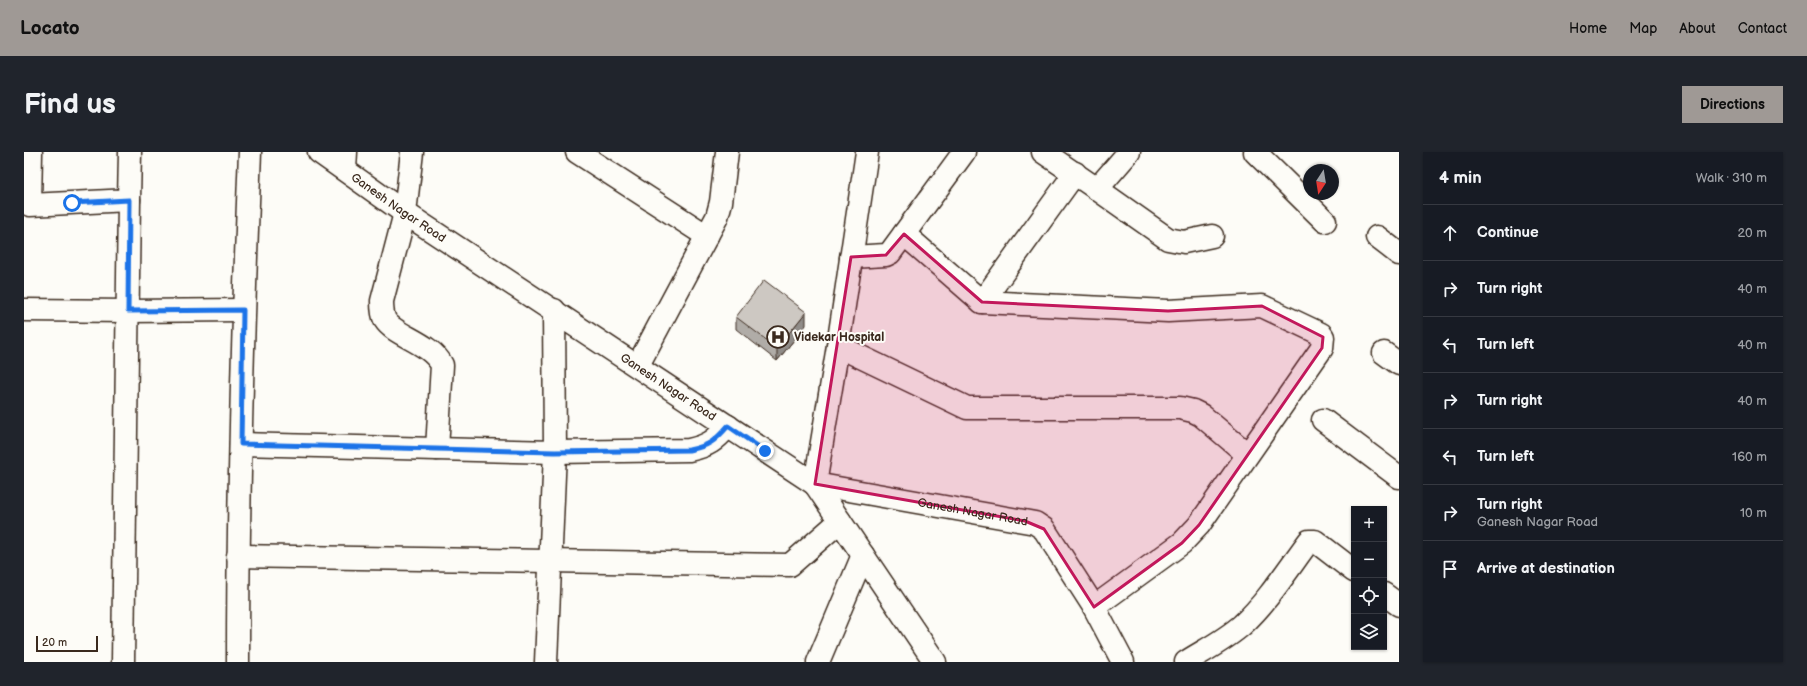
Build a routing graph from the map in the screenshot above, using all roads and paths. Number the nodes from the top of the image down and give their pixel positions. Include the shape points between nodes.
1 (31, 152) edge
2 (130, 152) edge
3 (250, 152) edge
4 (319, 152) edge
5 (412, 152) edge
6 (577, 152) edge
7 (728, 152) edge
8 (867, 152) edge
9 (964, 152) edge
10 (1043, 152) edge
11 (1129, 152) edge
12 (1255, 152) edge
13 (346, 161) edge
14 (1075, 173) junction
15 (1097, 189) junction
16 (129, 200) junction
17 (27, 205) edge
18 (405, 213) junction
19 (1325, 221) dead end
20 (904, 234) junction
21 (707, 236) junction
22 (1212, 236) dead end
23 (1377, 237) dead end
24 (1399, 254) edge
25 (850, 257) junction
26 (982, 302) junction
27 (24, 310) edge
28 (243, 310) junction
29 (554, 310) junction
30 (128, 311) junction
31 (838, 346) junction
32 (638, 365) junction
33 (1323, 420) dead end
34 (728, 426) junction
35 (241, 444) junction
36 (437, 449) junction
37 (555, 452) junction
38 (1247, 454) junction
39 (1399, 477) edge
40 (815, 484) junction
41 (840, 521) junction
42 (863, 555) junction
43 (238, 556) junction
44 (550, 561) junction
45 (1351, 569) edge
46 (1387, 596) edge
47 (1399, 605) edge
48 (1094, 607) junction
49 (927, 657) edge
50 (123, 662) edge
51 (238, 662) edge
52 (546, 662) edge
53 (818, 662) edge
54 (1122, 662) edge
55 (1186, 662) edge

1 - 17 street
2 - 16 street
3 - 28 street
4 - 13 street, Ganesh Nagar Road
5 - 18 street
6 - 21 street
7 - 21 street via 721,202 717,217
8 - 25 street
9 - 20 street
10 - 14 street
11 - 15 street
12 - 19 street
13 - 18 street, Ganesh Nagar Road
14 - 15 street
14 - 26 street
15 - 22 street via 1168,239 1184,242
16 - 17 street
16 - 30 street
18 - 29 street, Ganesh Nagar Road
18 - 36 street via 382,301 382,311 388,324 431,351 442,365
20 - 25 street via 886,255
20 - 26 street
21 - 32 street
23 - 24 street
25 - 31 street
26 - 38 street via 1168,311 1262,306 1321,334 1324,342 1322,348
27 - 30 street
28 - 30 street
28 - 35 street
29 - 32 street, Ganesh Nagar Road
29 - 37 street
30 - 50 street
31 - 38 street via 967,408 1180,408 1193,411
31 - 40 street
32 - 34 street, Ganesh Nagar Road
33 - 39 street
34 - 37 street via 715,441 689,450
34 - 40 street, Ganesh Nagar Road
35 - 36 street
35 - 43 street
36 - 37 street
37 - 44 street
38 - 48 street via 1199,525 1182,543
40 - 41 street
40 - 48 street, Ganesh Nagar Road via 1035,523 1044,529
41 - 42 street
41 - 44 street via 790,565
42 - 49 street
42 - 53 street
43 - 44 street
43 - 51 street
44 - 52 street
45 - 55 street via 1315,541 1309,541 1260,606 1242,625
46 - 47 street
48 - 54 street, Ganesh Nagar Road

